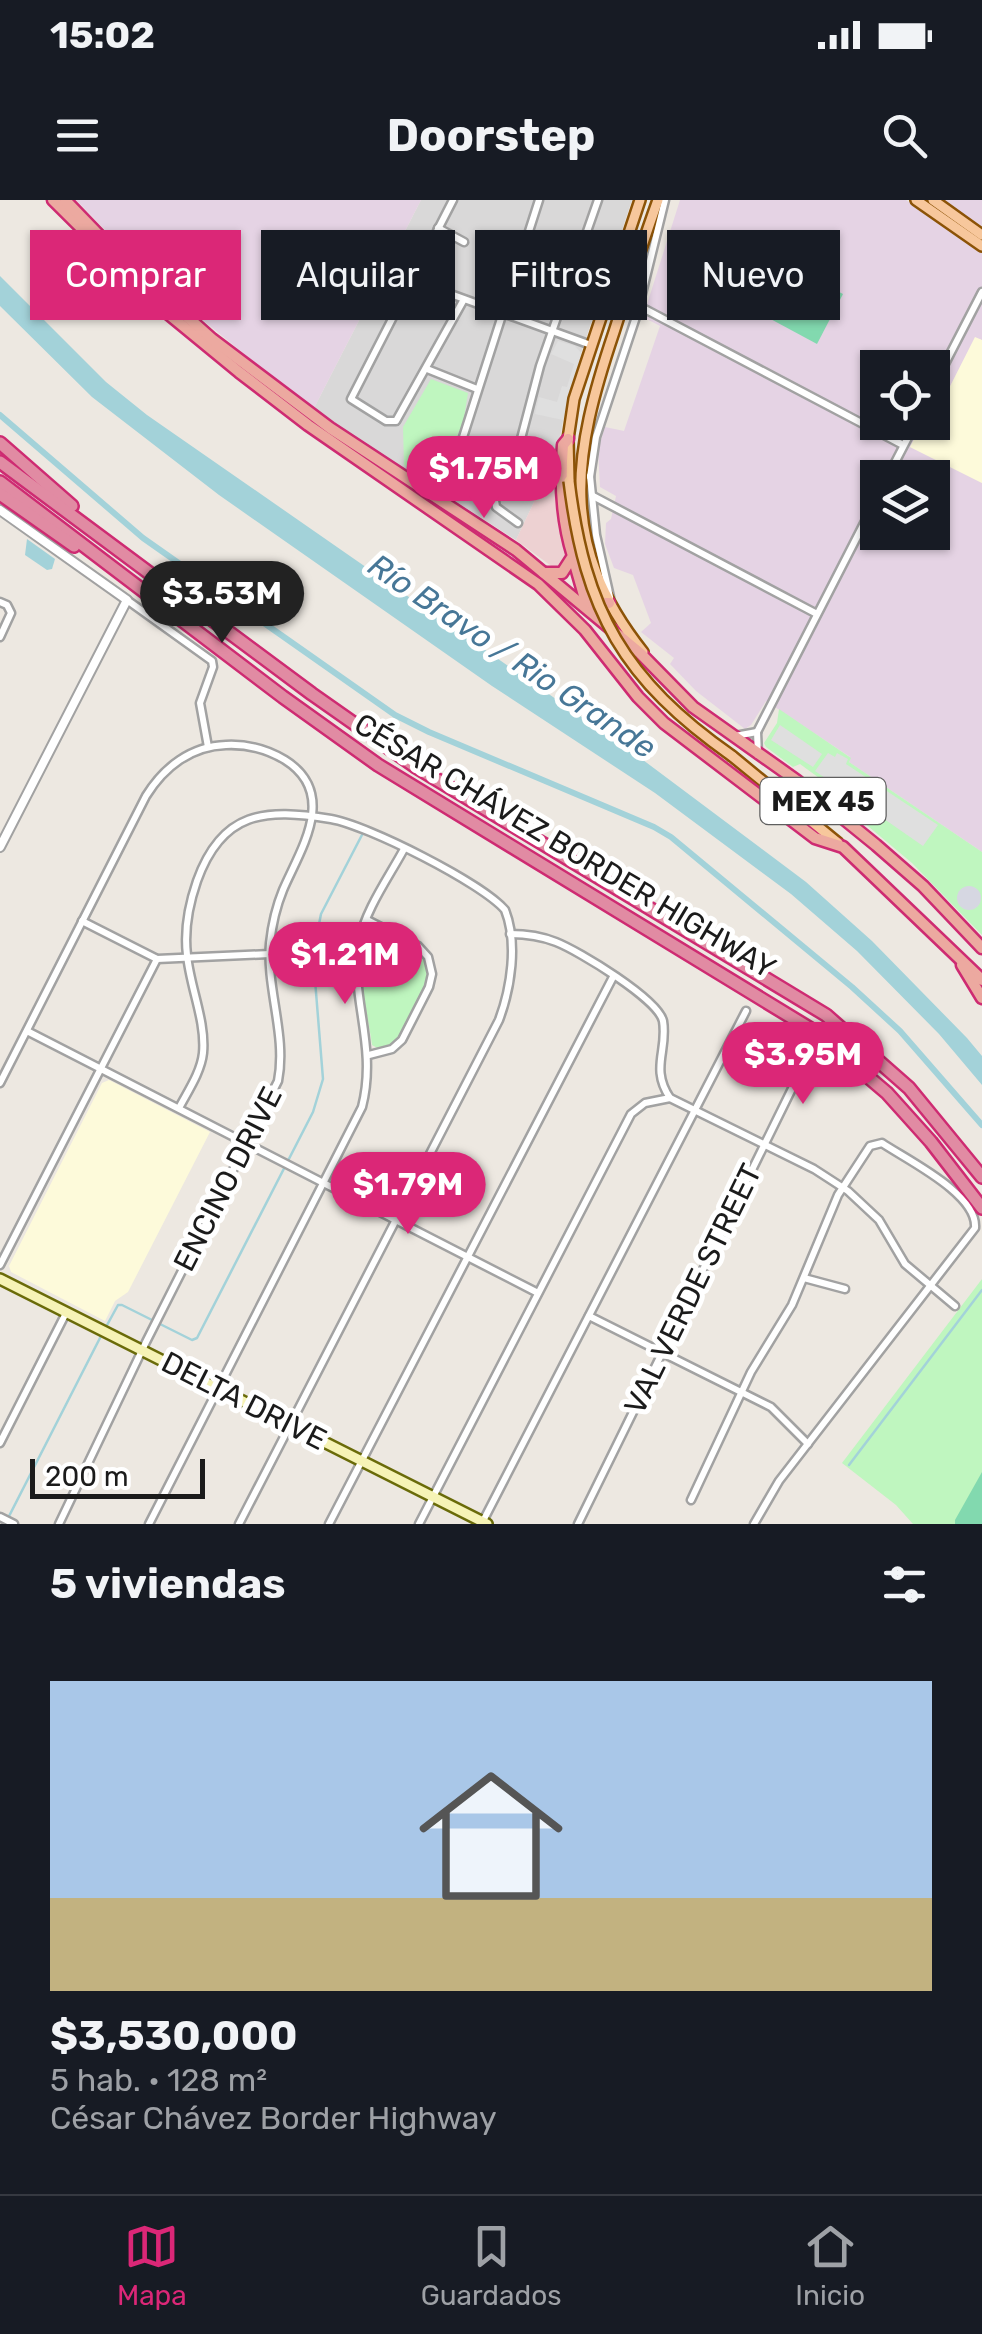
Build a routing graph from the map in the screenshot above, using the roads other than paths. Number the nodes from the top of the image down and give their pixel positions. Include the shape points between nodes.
1 (53, 200) edge
2 (65, 200) edge
3 (453, 200) edge
4 (539, 200) edge
5 (598, 200) edge
6 (640, 200) edge
7 (662, 200) edge
8 (916, 200) edge
9 (933, 200) edge
10 (438, 228) joint
11 (529, 230) edge
12 (982, 234) edge
13 (464, 242) dead end
14 (982, 246) edge
15 (647, 269) edge
16 (982, 292) edge
17 (455, 298) edge
18 (463, 301) junction
19 (475, 305) edge
20 (647, 310) edge
21 (391, 320) edge
22 (498, 320) edge
23 (517, 320) edge
24 (634, 320) edge
25 (552, 332) junction
26 (592, 345) junction
27 (950, 355) edge
28 (428, 369) junction
29 (477, 388) junction
30 (568, 440) junction
31 (906, 440) edge
32 (0, 442) edge
33 (903, 445) junction
34 (582, 458) junction
35 (896, 460) edge
36 (0, 462) edge
37 (590, 477) junction
38 (0, 482) edge
39 (0, 494) edge
40 (494, 494) junction
41 (593, 496) junction
42 (0, 510) edge
43 (518, 522) dead end
44 (860, 531) edge
45 (573, 556) junction
46 (139, 565) junction
47 (118, 571) junction
48 (543, 573) junction
49 (127, 600) junction
50 (0, 602) edge
51 (609, 603) junction
52 (817, 614) junction
53 (0, 638) edge
54 (654, 666) junction
55 (757, 732) junction
56 (730, 735) junction
57 (208, 747) junction
58 (758, 754) junction
59 (312, 816) junction
60 (0, 847) edge
61 (843, 847) junction
62 (404, 849) junction
63 (367, 920) junction
64 (82, 921) junction
65 (510, 934) junction
66 (982, 948) edge
67 (270, 954) junction
68 (957, 956) junction
69 (187, 958) junction
70 (157, 959) junction
71 (613, 977) junction
72 (982, 980) edge
73 (982, 998) edge
74 (746, 1011) dead end
75 (27, 1031) junction
76 (809, 1054) dead end
77 (369, 1055) junction
78 (100, 1068) junction
79 (0, 1083) edge
80 (670, 1098) junction
81 (179, 1108) junction
82 (695, 1111) junction
83 (247, 1143) junction
84 (764, 1145) junction
85 (982, 1177) edge
86 (325, 1184) junction
87 (842, 1187) junction
88 (982, 1208) edge
89 (396, 1220) junction
90 (468, 1257) junction
91 (0, 1265) edge
92 (804, 1278) junction
93 (0, 1279) edge
94 (930, 1286) junction
95 (845, 1289) dead end
96 (538, 1294) junction
97 (955, 1306) dead end
98 (66, 1313) junction
99 (589, 1316) junction
100 (142, 1350) junction
101 (662, 1353) junction
102 (220, 1387) junction
103 (742, 1391) junction
104 (291, 1424) junction
105 (0, 1442) edge
106 (808, 1444) junction
107 (362, 1460) junction
108 (433, 1497) junction
109 (691, 1500) dead end
110 (0, 1517) edge
111 (484, 1523) edge
112 (14, 1524) edge
113 (59, 1524) edge
114 (149, 1524) edge
115 (240, 1524) edge
116 (329, 1524) edge
117 (419, 1524) edge
118 (578, 1524) edge
119 (754, 1524) edge

1 - 61 highway via 166,312 239,372 538,584 664,722 815,838
2 - 48 highway via 247,368
3 - 10 street
4 - 11 street
5 - 25 street
6 - 26 main road, MEX 45
7 - 15 street
7 - 34 main road, MEX 45 via 590,405
8 - 14 main road
9 - 12 main road
10 - 13 street
16 - 27 street
17 - 18 street
18 - 19 street
18 - 28 street
20 - 33 street
21 - 28 street via 351,398 396,422
22 - 29 street
23 - 25 street
24 - 37 street
25 - 26 street
25 - 40 street via 512,473 503,492
26 - 30 main road, MEX 45
28 - 29 street
29 - 40 street via 456,459
30 - 45 highway via 562,477
30 - 61 main road, MEX 45, bridge via 579,552 612,633 662,701
31 - 33 street
32 - 46 highway
33 - 35 street
34 - 37 street
34 - 51 main road, MEX 45 via 583,524
36 - 46 highway, CÉSAR CHÁVEZ BORDER HIGHWAY
37 - 41 street
38 - 47 highway, CÉSAR CHÁVEZ BORDER HIGHWAY
39 - 47 highway
40 - 43 street via 496,508
41 - 51 street
41 - 52 street
42 - 49 street
44 - 52 street
45 - 48 highway via 562,573
45 - 51 highway via 585,599
46 - 85 highway, CÉSAR CHÁVEZ BORDER HIGHWAY via 416,767 826,1015 909,1088
47 - 88 highway, CÉSAR CHÁVEZ BORDER HIGHWAY via 430,800 814,1030 887,1093
48 - 54 highway
49 - 57 street via 212,661 200,703
49 - 60 street
50 - 53 street via 11,613
51 - 54 main road, MEX 45
52 - 55 street
54 - 56 highway, MEX 45
55 - 56 street
55 - 58 street
56 - 58 highway, MEX 45
57 - 59 street via 252,746 287,761 306,781
57 - 64 street via 176,762 153,785
58 - 66 highway, MEX 45 via 876,845
59 - 62 street via 349,822
59 - 67 street, ENCINO DRIVE via 277,910
59 - 69 street via 255,816 219,838 190,905
61 - 68 highway, MEX 45
62 - 63 street
62 - 65 street via 500,904
63 - 77 street via 358,968
63 - 77 street via 418,946 432,974 402,1040
64 - 70 street
64 - 75 street
65 - 71 street via 555,942
65 - 89 street via 510,980 499,1020
67 - 69 street
67 - 83 street, ENCINO DRIVE via 280,1071
68 - 72 highway, MEX 45
68 - 73 highway
69 - 70 street
69 - 81 street via 204,1046
70 - 78 street
71 - 80 street via 661,1014 659,1070
71 - 90 street
74 - 82 street
75 - 78 street
75 - 79 street
76 - 84 street, VAL VERDE STREET
77 - 86 street via 362,1107
78 - 81 street
78 - 91 street
80 - 82 street
80 - 96 street via 631,1114
81 - 83 street
82 - 84 street
82 - 99 street
83 - 86 street
83 - 100 street, ENCINO DRIVE
84 - 87 street
84 - 101 street, VAL VERDE STREET
86 - 89 street
86 - 102 street
87 - 92 street
87 - 94 street via 870,1209 898,1255
87 - 94 street via 870,1146 882,1143 968,1206 976,1228
89 - 90 street
89 - 104 street
90 - 96 street
90 - 107 street
92 - 95 street
92 - 103 street
93 - 98 main road, DELTA DRIVE
94 - 97 street
94 - 106 street
96 - 108 street
98 - 100 main road, DELTA DRIVE
98 - 105 street
99 - 101 street
99 - 111 street
100 - 102 main road, DELTA DRIVE
100 - 113 street, ENCINO DRIVE
101 - 103 street
101 - 118 street, VAL VERDE STREET
102 - 104 main road, DELTA DRIVE
102 - 114 street
103 - 106 street via 782,1416
103 - 109 street
104 - 107 main road, DELTA DRIVE
104 - 115 street
106 - 119 street
107 - 108 main road, DELTA DRIVE
107 - 116 street
108 - 111 main road, DELTA DRIVE
108 - 117 street
110 - 112 street

